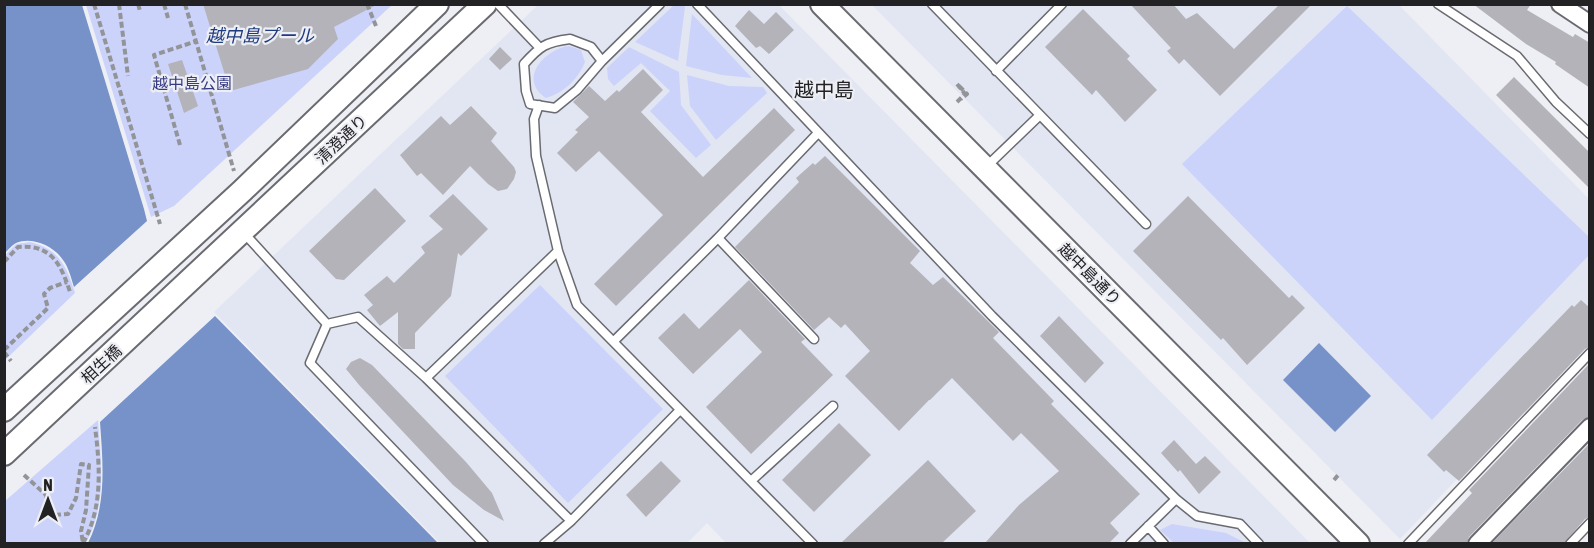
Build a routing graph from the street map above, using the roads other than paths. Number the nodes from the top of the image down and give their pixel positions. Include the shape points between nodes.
1 (437, 4) edge
2 (484, 4) edge
3 (498, 4) edge
4 (660, 4) edge
5 (697, 4) edge
6 (822, 4) edge
7 (932, 4) edge
8 (1062, 4) edge
9 (1438, 4) edge
10 (1560, 4) edge
11 (1590, 24) edge
12 (539, 47) junction
13 (602, 61) junction
14 (996, 71) junction
15 (539, 105) junction
16 (1040, 115) junction
17 (818, 133) junction
18 (1590, 135) edge
19 (985, 168) junction
20 (1146, 224) dead end
21 (242, 232) junction
22 (718, 237) junction
23 (180, 248) joint
24 (558, 251) junction
25 (197, 273) joint
26 (327, 324) junction
27 (814, 339) dead end
28 (614, 341) junction
29 (1590, 353) edge
30 (426, 378) junction
31 (833, 406) dead end
32 (4, 410) edge
33 (680, 410) junction
34 (1590, 427) edge
35 (4, 454) edge
36 (751, 481) junction
37 (1176, 499) junction
38 (571, 521) junction
39 (1590, 523) edge
40 (1148, 526) junction
41 (1349, 538) edge
42 (484, 543) edge
43 (544, 543) edge
44 (813, 543) edge
45 (1130, 543) edge
46 (1164, 543) edge
47 (1259, 543) edge
48 (1408, 543) edge
49 (1477, 543) edge
50 (1570, 543) edge

1 - 23 main road, 清澄通り
2 - 21 main road, 清澄通り
3 - 12 lane
4 - 13 lane
5 - 17 lane
6 - 19 main road, 越中島通り
7 - 14 lane
8 - 14 lane
9 - 18 lane via 1517,56
10 - 11 street
12 - 13 lane via 570,39 591,47
12 - 15 lane via 524,64 530,104
13 - 15 lane via 555,108
14 - 16 lane
15 - 24 lane via 534,119 536,156
16 - 19 lane
16 - 20 lane
17 - 22 lane
17 - 37 lane via 1000,324
19 - 41 main road, 越中島通り
21 - 25 main road, 清澄通り
21 - 26 lane
22 - 27 lane
22 - 28 lane
23 - 32 main road, 相生橋
24 - 28 lane via 577,305
24 - 30 lane
25 - 35 main road, 相生橋
26 - 30 lane via 358,317
26 - 42 lane via 310,363
28 - 33 lane
29 - 48 lane
30 - 38 lane
31 - 36 lane
33 - 36 lane
33 - 38 lane
34 - 49 street
36 - 44 lane
37 - 40 lane
37 - 47 lane via 1197,516 1240,524
38 - 43 lane
39 - 50 lane
40 - 45 lane
40 - 46 lane

